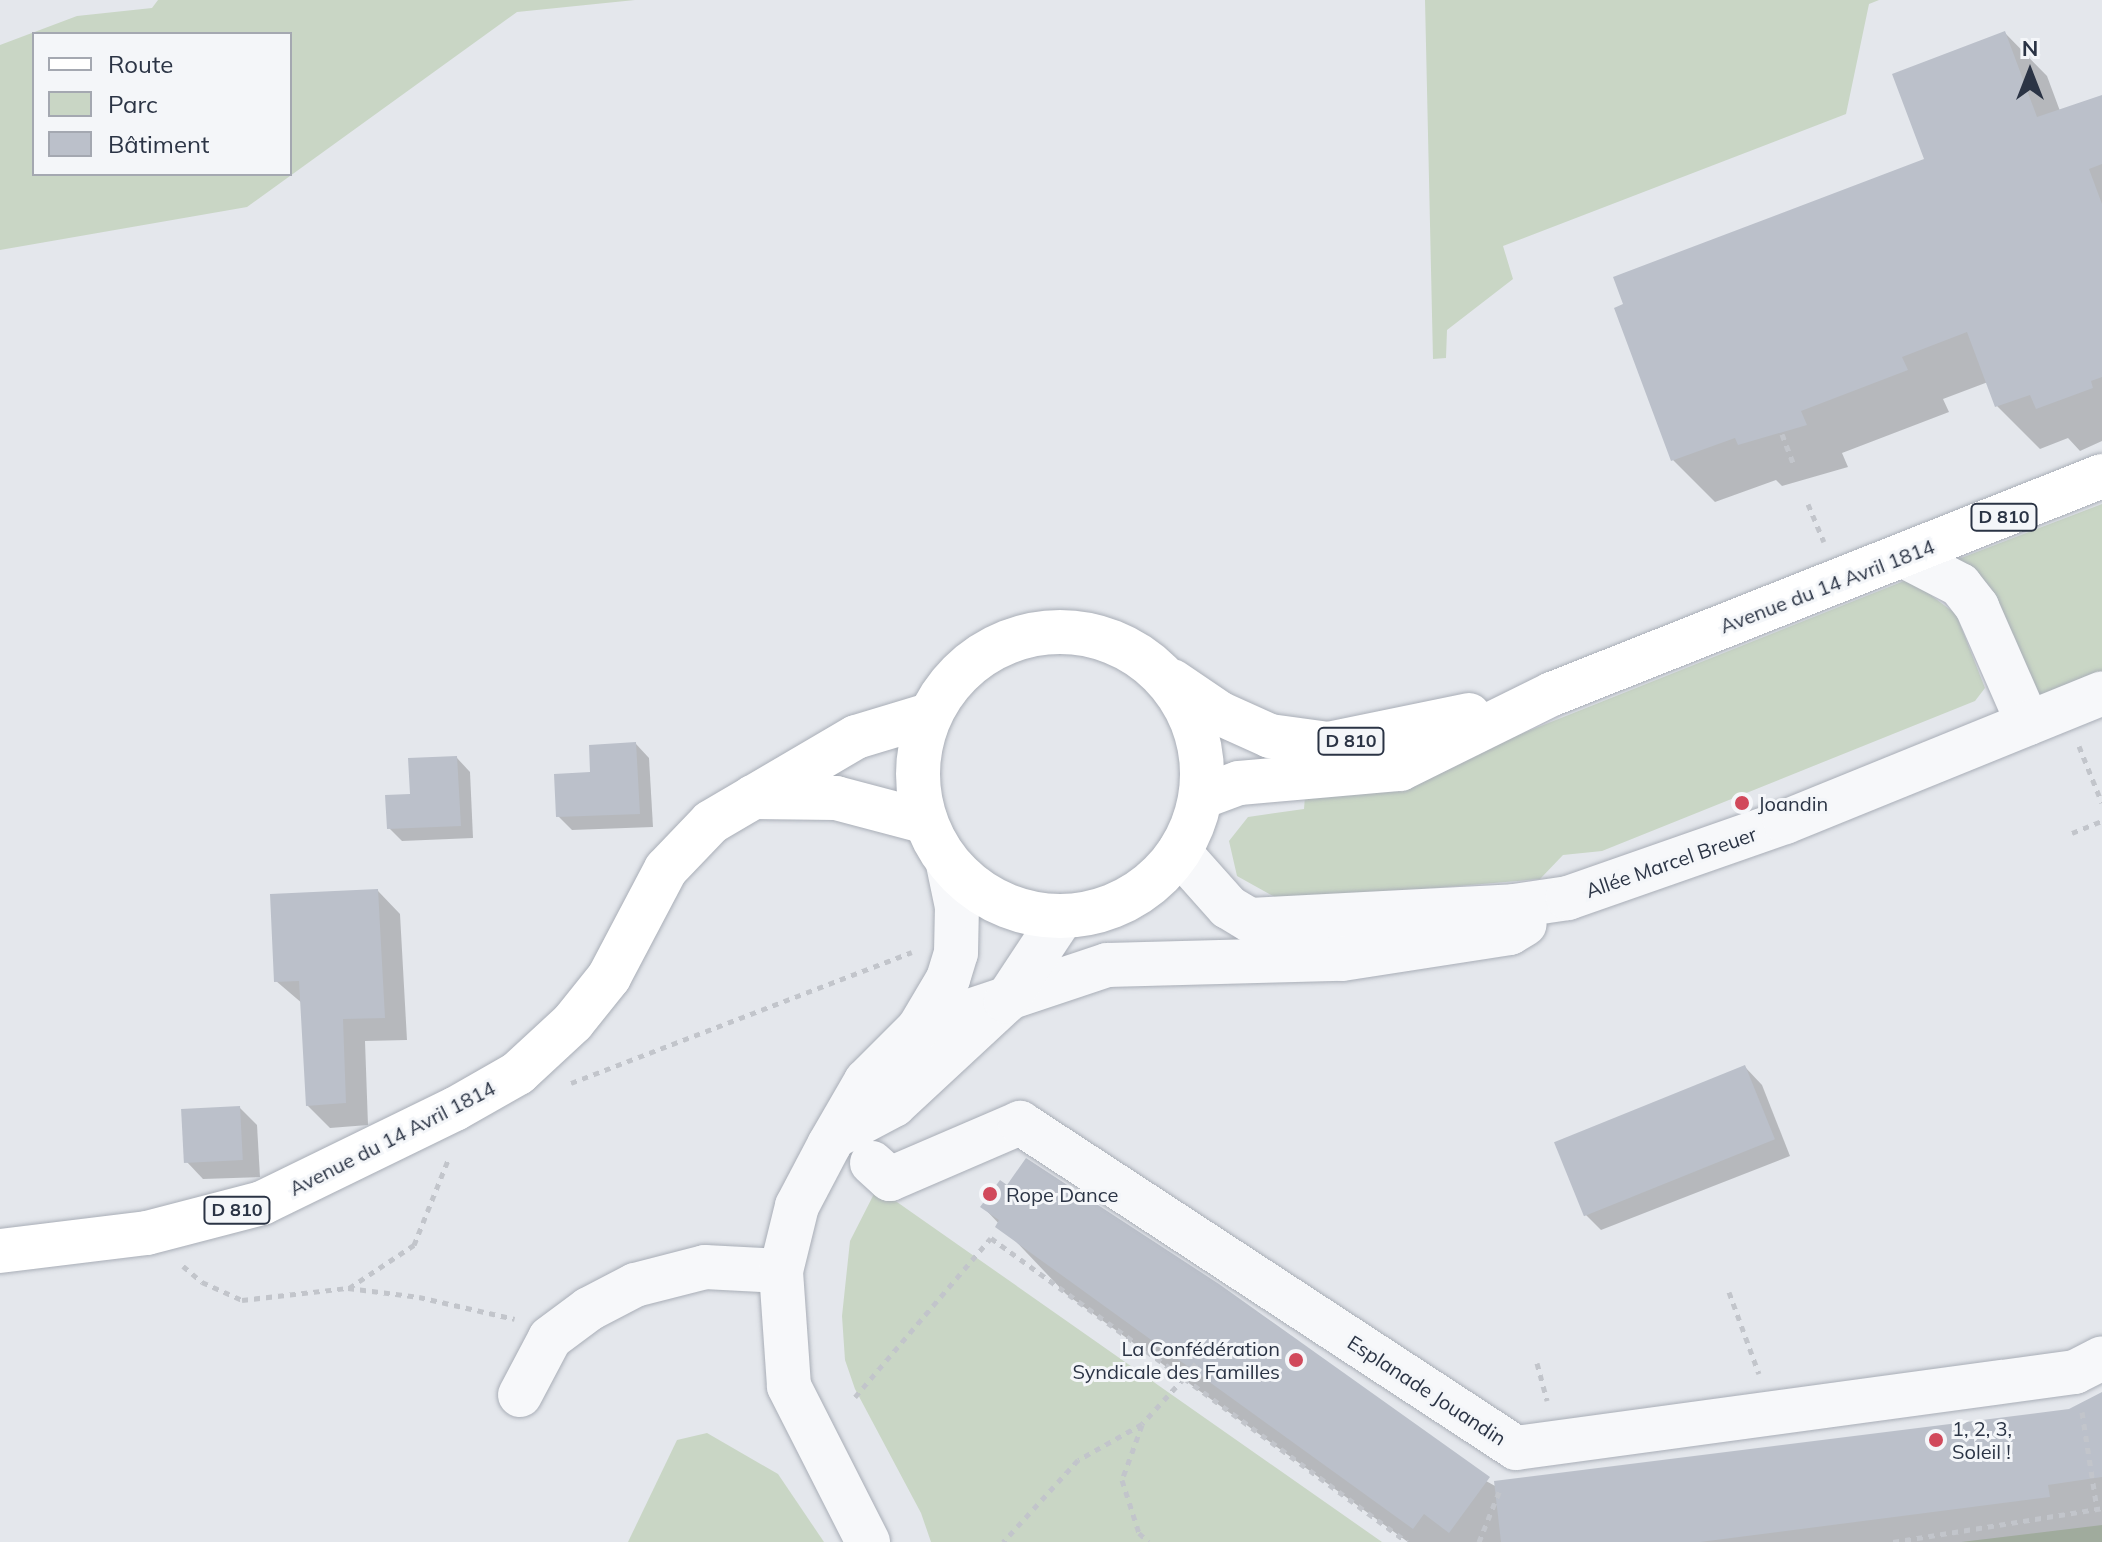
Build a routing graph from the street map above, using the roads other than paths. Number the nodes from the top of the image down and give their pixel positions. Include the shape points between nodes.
1 (2102, 476) edge
2 (1906, 557) junction
3 (1162, 674) junction
4 (1552, 694) junction
5 (2064, 708) edge
6 (929, 715) junction
7 (750, 797) junction
8 (1201, 797) junction
9 (923, 821) junction
10 (1179, 852) junction
11 (948, 864) junction
12 (1568, 898) junction
13 (1061, 918) junction
14 (1006, 1001) junction
15 (919, 1028) junction
16 (839, 1134) junction
17 (872, 1163) dead end
18 (0, 1251) edge
19 (781, 1271) junction
20 (2089, 1365) edge
21 (520, 1395) dead end
22 (868, 1542) edge

1 - 2 main road, Avenue du 14 Avril 1814 / D 810
2 - 4 main road, Avenue du 14 Avril 1814 / D 810
2 - 5 street via 1960,585
3 - 4 main road, Avenue du 14 Avril 1814 / D 810 via 1219,713 1270,736 1328,744 1386,736
3 - 6 main road via 1106,640 1054,631 1015,639 975,657 950,681
3 - 8 main road via 1188,710 1201,752
4 - 8 main road, Avenue du 14 Avril 1814 / D 810 via 1400,769 1239,783
5 - 12 street, Allée Marcel Breuer via 1785,822
6 - 7 main road, Avenue du 14 Avril 1814 / D 810 via 856,737
6 - 9 main road via 917,758
7 - 9 main road via 836,798
7 - 18 main road, Avenue du 14 Avril 1814 / D 810 via 711,822 666,869 609,977 573,1022 518,1073 262,1203 147,1233
8 - 10 main road
9 - 11 main road
10 - 12 street, Allée Marcel Breuer via 1228,907 1250,920 1514,906
10 - 13 main road via 1154,881 1122,902
11 - 13 main road via 976,890 1010,908
11 - 15 street via 957,907 956,953 948,979
12 - 14 street via 1510,933 1342,959 1107,965
13 - 14 street
14 - 15 street
14 - 16 street via 894,1105
15 - 16 street via 866,1081
16 - 19 street via 797,1206
17 - 20 street, Esplanade Jouandin via 890,1179 1020,1123 1516,1448
19 - 21 street via 705,1267 635,1285 550,1338
19 - 22 street via 789,1386

